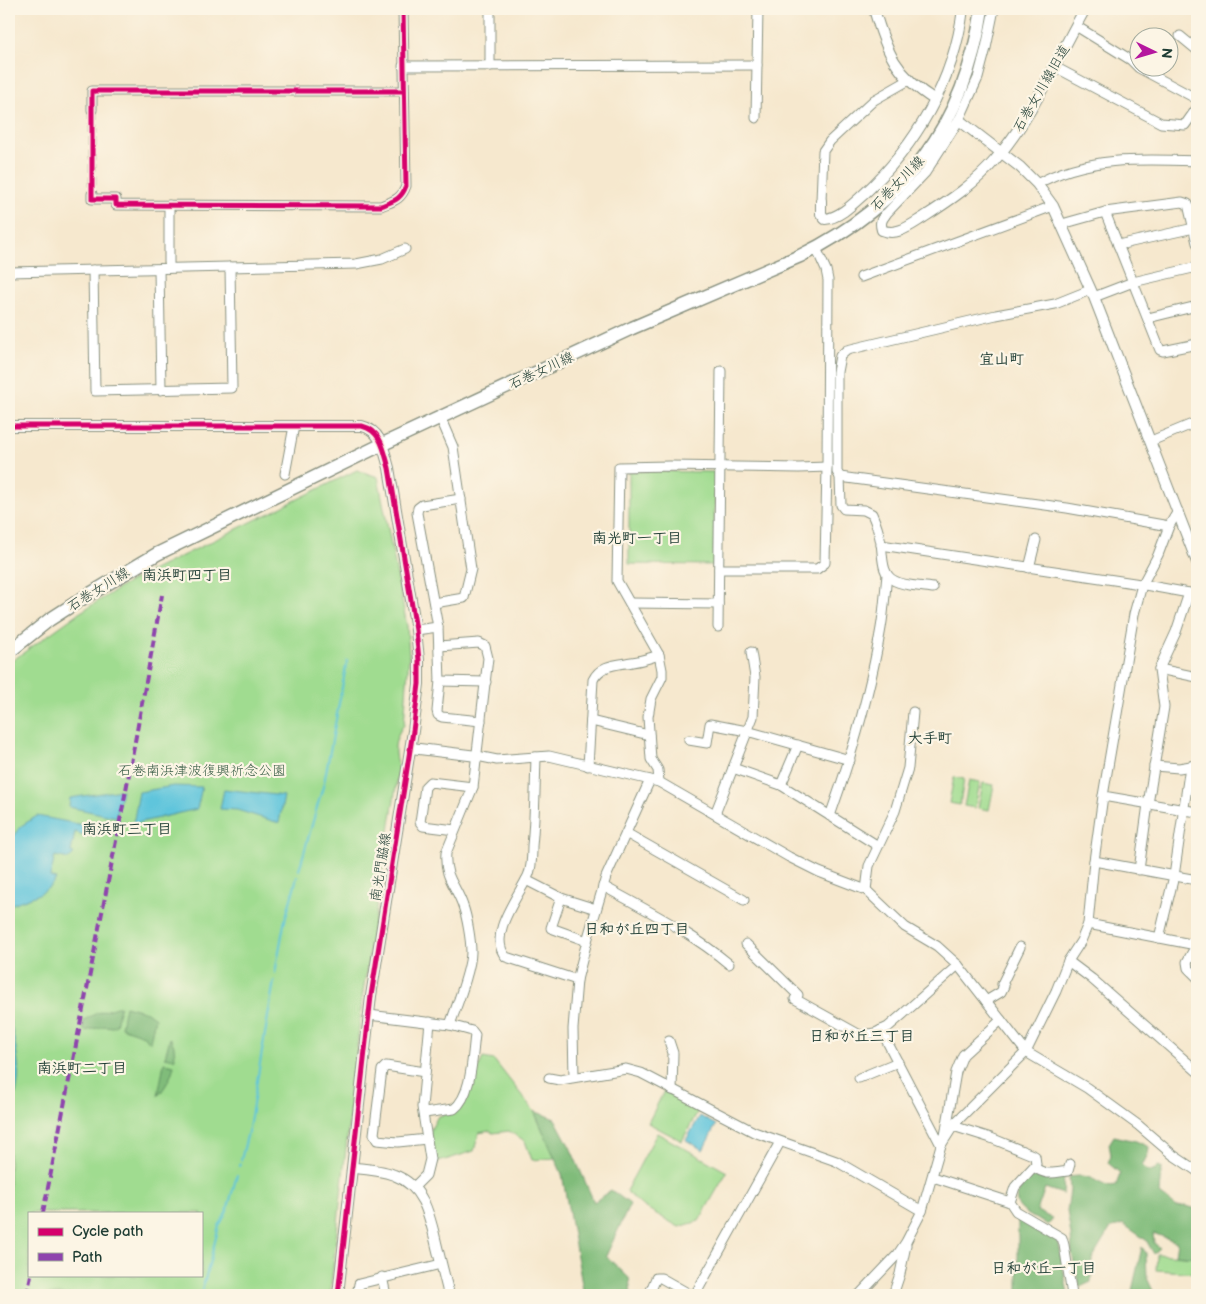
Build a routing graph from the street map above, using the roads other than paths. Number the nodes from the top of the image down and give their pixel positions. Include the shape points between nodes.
1 (403, 9) edge
2 (490, 9) edge
3 (758, 9) edge
4 (874, 9) edge
5 (963, 9) edge
6 (982, 9) edge
7 (994, 9) edge
8 (1084, 9) edge
9 (1076, 26) junction
10 (1180, 36) dead end
11 (1197, 50) edge
12 (1128, 58) edge
13 (757, 65) junction
14 (404, 66) junction
15 (490, 66) junction
16 (1055, 67) junction
17 (1159, 78) edge
18 (909, 80) junction
19 (404, 91) junction
20 (1197, 99) edge
21 (935, 100) junction
22 (1197, 108) edge
23 (92, 110) tunnel mouth
24 (756, 118) dead end
25 (959, 120) junction
26 (1002, 152) junction
27 (1197, 161) edge
28 (1036, 184) junction
29 (92, 194) dead end
30 (821, 200) joint
31 (169, 205) junction
32 (1053, 206) junction
33 (1105, 212) junction
34 (886, 215) joint
35 (1062, 224) junction
36 (1194, 228) junction
37 (1197, 243) edge
38 (1118, 245) junction
39 (816, 248) junction
40 (405, 249) dead end
41 (230, 267) junction
42 (1197, 267) edge
43 (159, 268) junction
44 (169, 268) junction
45 (93, 270) junction
46 (9, 272) edge
47 (861, 277) dead end
48 (1133, 282) junction
49 (1092, 294) junction
50 (1197, 306) edge
51 (1148, 318) junction
52 (1197, 344) edge
53 (721, 371) dead end
54 (832, 372) junction
55 (161, 390) junction
56 (440, 417) junction
57 (1197, 422) edge
58 (9, 426) edge
59 (294, 426) junction
60 (1151, 441) junction
61 (383, 444) junction
62 (720, 466) junction
63 (827, 467) junction
64 (285, 474) dead end
65 (840, 477) junction
66 (461, 499) junction
67 (1178, 511) junction
68 (1169, 526) junction
69 (1036, 540) dead end
70 (881, 545) junction
71 (1197, 562) edge
72 (1029, 568) junction
73 (719, 569) junction
74 (887, 575) junction
75 (1142, 585) junction
76 (933, 588) dead end
77 (1193, 594) edge
78 (434, 603) junction
79 (630, 603) junction
80 (718, 604) junction
81 (438, 627) junction
82 (718, 627) dead end
83 (416, 630) junction
84 (439, 646) junction
85 (9, 652) edge
86 (751, 652) dead end
87 (659, 655) junction
88 (1159, 669) junction
89 (1197, 677) edge
90 (440, 681) junction
91 (486, 682) junction
92 (913, 712) dead end
93 (481, 721) junction
94 (591, 721) junction
95 (747, 731) junction
96 (649, 735) junction
97 (688, 740) dead end
98 (798, 745) junction
99 (411, 748) junction
100 (477, 756) junction
101 (536, 757) junction
102 (850, 760) junction
103 (588, 766) junction
104 (1154, 766) junction
105 (1193, 766) edge
106 (732, 768) junction
107 (650, 780) junction
108 (659, 782) junction
109 (781, 786) junction
110 (473, 787) junction
111 (1103, 796) junction
112 (1148, 804) junction
113 (1183, 810) junction
114 (1197, 812) edge
115 (714, 814) junction
116 (830, 816) junction
117 (455, 830) junction
118 (626, 833) junction
119 (878, 846) junction
120 (1094, 861) junction
121 (1138, 870) junction
122 (1174, 876) junction
123 (526, 880) junction
124 (1197, 880) edge
125 (603, 886) junction
126 (866, 890) junction
127 (560, 898) junction
128 (744, 900) dead end
129 (596, 909) junction
130 (1088, 924) junction
131 (1159, 938) junction
132 (586, 942) junction
133 (746, 944) dead end
134 (1197, 944) edge
135 (1020, 947) dead end
136 (1068, 960) junction
137 (729, 964) dead end
138 (958, 965) junction
139 (1197, 977) edge
140 (577, 980) junction
141 (986, 1001) junction
142 (369, 1015) junction
143 (1001, 1020) junction
144 (430, 1022) junction
145 (450, 1025) junction
146 (881, 1030) junction
147 (669, 1041) dead end
148 (1026, 1052) junction
149 (898, 1062) junction
150 (1197, 1071) edge
151 (425, 1072) junction
152 (574, 1077) junction
153 (549, 1078) dead end
154 (859, 1078) dead end
155 (672, 1090) junction
156 (424, 1113) junction
157 (953, 1126) junction
158 (427, 1139) junction
159 (780, 1142) junction
160 (943, 1142) junction
161 (1070, 1164) dead end
162 (1034, 1167) junction
163 (353, 1168) junction
164 (1197, 1171) edge
165 (933, 1177) junction
166 (414, 1187) junction
167 (1010, 1202) junction
168 (922, 1211) junction
169 (906, 1242) junction
170 (441, 1264) junction
171 (382, 1277) junction
172 (338, 1295) edge
173 (357, 1295) edge
174 (386, 1295) edge
175 (449, 1295) edge
176 (649, 1295) edge
177 (690, 1295) edge
178 (695, 1295) edge
179 (859, 1295) edge
180 (893, 1295) edge
181 (1072, 1295) edge

1 - 14 street
2 - 15 street
3 - 13 street
4 - 18 street via 886,48
5 - 21 street via 953,58
6 - 39 main road, 石巻女川線 via 970,68 933,145 912,172 874,209
7 - 25 street via 978,78
8 - 9 street, 石巻女川線旧道
9 - 12 street
9 - 16 street, 石巻女川線旧道
10 - 11 street
13 - 15 street
13 - 24 street
14 - 15 street
14 - 19 street
16 - 22 street via 1161,123 1185,125
16 - 26 street, 石巻女川線旧道 via 1031,111
17 - 20 street
18 - 21 street
18 - 30 street via 874,100 830,141 823,151
19 - 23 street via 92,91
19 - 31 street via 406,186 395,200 380,206
21 - 30 street via 899,157 850,206 825,219 821,214
25 - 26 street
25 - 34 street via 925,173
26 - 28 street
26 - 34 street, 石巻女川線旧道 via 953,198 904,229 891,233 882,230 881,220
27 - 28 street via 1110,160 1051,176
28 - 32 street
29 - 31 street via 92,199 116,199 116,205
31 - 44 street
32 - 35 street
32 - 47 street
33 - 35 street
33 - 36 street via 1182,202 1188,204
33 - 38 street
35 - 49 street
36 - 37 street
36 - 38 street
38 - 48 street
39 - 54 street via 828,280
39 - 56 main road, 石巻女川線
40 - 41 street via 382,259 356,264
41 - 44 street
41 - 55 street via 232,388
42 - 48 street
43 - 44 street
43 - 45 street
43 - 55 street
45 - 46 street
45 - 55 street via 95,391
48 - 49 street
48 - 51 street
49 - 54 street via 846,350
49 - 60 street
50 - 51 street
51 - 52 street via 1163,352
53 - 62 street
54 - 63 street
54 - 65 street via 837,472
56 - 61 main road, 石巻女川線
56 - 66 street via 453,447
57 - 60 street
58 - 59 street
59 - 61 street via 362,426 374,431
59 - 64 street
60 - 67 street
61 - 83 street, 南光門脇線
61 - 85 main road, 石巻女川線 via 157,554 49,620
62 - 63 street
62 - 73 street
62 - 79 street via 619,467 617,581
63 - 73 street via 825,563 817,570
65 - 68 street via 1067,508
65 - 70 street via 841,505 872,514
66 - 78 street via 471,569 464,598
66 - 78 street via 418,508
67 - 68 street
67 - 71 street
68 - 75 street
69 - 72 street
70 - 72 street
70 - 74 street
72 - 75 street
73 - 80 street
74 - 76 street via 895,582
74 - 102 street via 881,628
75 - 77 street
75 - 111 street via 1134,614
77 - 88 street
78 - 81 street
79 - 80 street
79 - 87 street
80 - 82 street
81 - 83 street
81 - 84 street
83 - 99 street, 南光門脇線 via 419,684
84 - 90 street
84 - 91 street via 479,643 485,646 488,658
86 - 95 street via 755,676 754,703
87 - 94 street via 611,666 596,674
87 - 96 street via 662,677 651,699
88 - 89 street
88 - 104 street via 1164,707
90 - 91 street
90 - 93 street via 438,715
91 - 93 street
92 - 119 street via 908,768 895,811
93 - 100 street
94 - 96 street
94 - 103 street
95 - 97 street via 710,724 707,743
95 - 98 street
95 - 106 street
96 - 108 street via 651,759 658,770
98 - 102 street
98 - 109 street
99 - 100 street
99 - 142 street, 南光門脇線
100 - 101 street via 497,760
100 - 110 street
101 - 103 street via 556,757
101 - 123 street via 534,833
102 - 116 street
103 - 107 street
104 - 105 street
104 - 112 street
105 - 113 street
106 - 109 street
106 - 115 street
107 - 108 street
107 - 118 street
108 - 115 street
109 - 116 street
110 - 117 street
110 - 117 street via 430,782 424,787 420,822 423,826
111 - 112 street
111 - 120 street
112 - 113 street
112 - 121 street
113 - 114 street
113 - 122 street
115 - 126 street via 819,872
116 - 119 street
117 - 145 street via 445,863 447,875 464,908 471,951
118 - 125 street
118 - 128 street
119 - 126 street via 869,866
120 - 121 street
120 - 130 street
121 - 122 street
122 - 124 street
122 - 131 street
123 - 127 street
123 - 140 street via 501,932 502,953
125 - 129 street
125 - 137 street via 684,931
126 - 138 street via 905,927 937,946
127 - 129 street
127 - 132 street via 551,928
129 - 132 street
130 - 131 street
130 - 136 street
131 - 134 street
132 - 140 street
133 - 146 street via 796,997 860,1035
134 - 139 street via 1187,962
135 - 141 street via 1001,992
136 - 148 street
136 - 150 street
138 - 141 street
138 - 146 street
140 - 152 street
141 - 143 street
142 - 144 street
142 - 163 street, 南光門脇線
143 - 148 street
143 - 160 street via 963,1055 956,1072
144 - 145 street
144 - 151 street
145 - 156 street via 472,1031 475,1035 468,1083 454,1109
146 - 149 street
147 - 155 street via 673,1053
148 - 157 street
148 - 164 street via 1087,1088
149 - 154 street
149 - 160 street
151 - 156 street
151 - 158 street via 386,1066 382,1070 374,1134 378,1140 398,1142
152 - 153 street
152 - 155 street via 626,1069 641,1072
155 - 159 street
156 - 158 street
157 - 160 street
157 - 162 street via 1035,1156
158 - 166 street via 429,1168
159 - 168 street via 836,1161
159 - 178 street
160 - 165 street
161 - 162 street via 1068,1170 1052,1173 1042,1173
162 - 167 street via 1015,1187
163 - 166 street via 390,1173
163 - 172 street, 南光門脇線
165 - 167 street
165 - 168 street
166 - 170 street via 429,1214
167 - 181 street via 1016,1211 1062,1238
168 - 169 street
169 - 179 street
169 - 180 street
170 - 171 street
170 - 175 street
171 - 173 street via 359,1284
171 - 174 street
176 - 177 street via 656,1278

